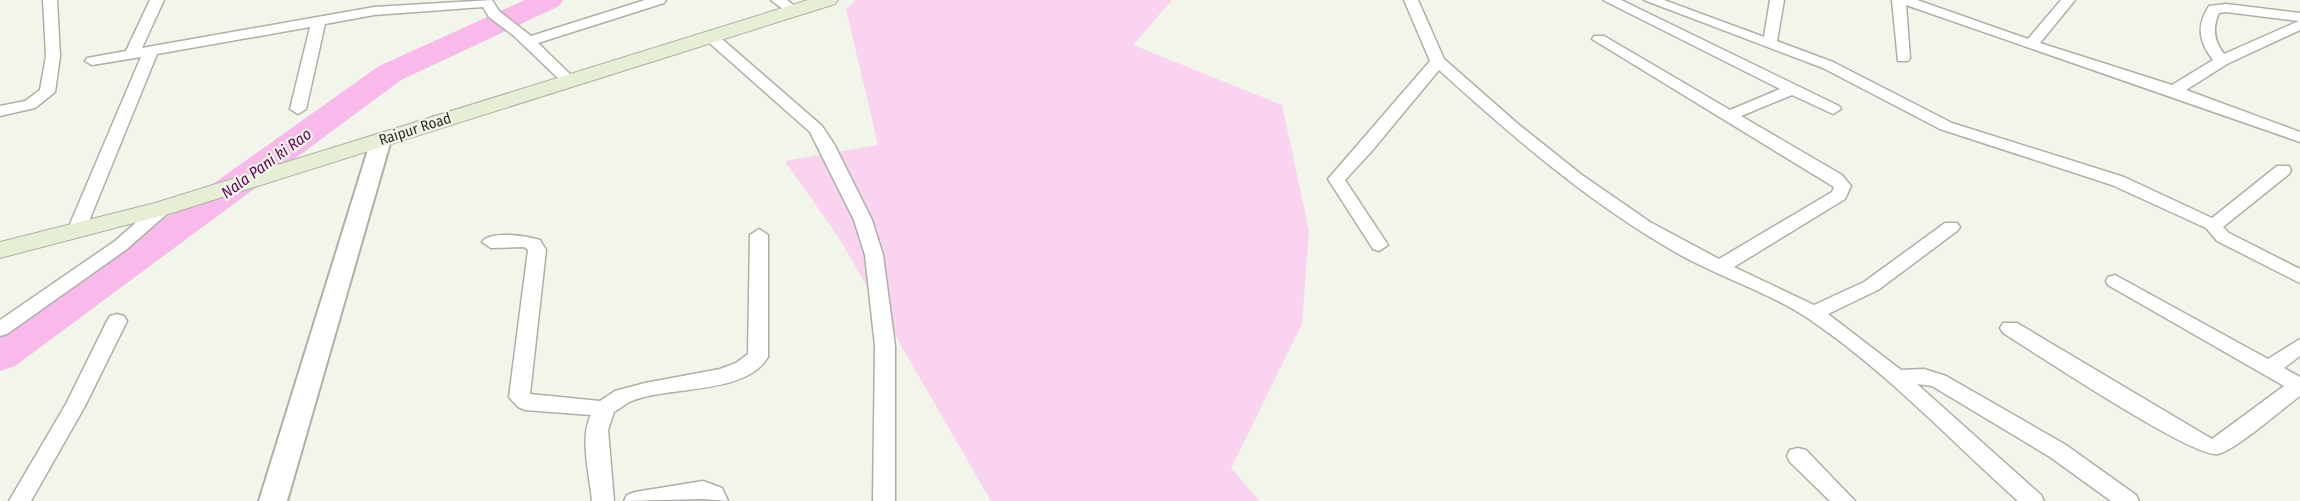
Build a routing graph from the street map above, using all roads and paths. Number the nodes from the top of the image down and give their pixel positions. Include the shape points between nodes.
1 (50, 0) edge
2 (157, 0) edge
3 (659, 0) edge
4 (828, 0) edge
5 (1410, 0) edge
6 (1610, 0) edge
7 (1651, 0) edge
8 (1777, 0) edge
9 (1899, 0) edge
10 (2068, 0) edge
11 (1915, 1) edge
12 (488, 6) edge
13 (786, 6) edge
14 (2300, 17) edge
15 (318, 22) junction
16 (2300, 25) edge
17 (710, 36) junction
18 (524, 37) junction
19 (1599, 39) dead end
20 (1770, 43) junction
21 (2031, 45) junction
22 (151, 50) junction
23 (132, 54) junction
24 (1903, 58) dead end
25 (92, 61) dead end
26 (1438, 61) junction
27 (2222, 61) junction
28 (568, 80) junction
29 (1793, 88) junction
30 (2174, 91) junction
31 (298, 109) dead end
32 (1833, 109) dead end
33 (0, 111) edge
34 (1728, 116) junction
35 (2300, 137) edge
36 (381, 140) junction
37 (2283, 170) dead end
38 (172, 205) junction
39 (2214, 225) junction
40 (1951, 227) dead end
41 (76, 231) junction
42 (759, 235) dead end
43 (490, 242) dead end
44 (1379, 245) dead end
45 (0, 249) edge
46 (1720, 267) junction
47 (2300, 277) edge
48 (2115, 281) dead end
49 (1814, 313) junction
50 (117, 321) dead end
51 (2010, 328) dead end
52 (0, 329) edge
53 (2300, 346) edge
54 (2270, 368) junction
55 (1898, 377) junction
56 (2299, 386) edge
57 (605, 409) junction
58 (1798, 456) dead end
59 (20, 501) edge
60 (273, 501) edge
61 (603, 501) edge
62 (635, 501) edge
63 (717, 501) edge
64 (884, 501) edge
65 (1844, 501) edge
66 (2033, 501) edge
67 (2128, 501) edge

1 - 33 street via 53,56 47,92 30,105
2 - 23 street
3 - 18 street
4 - 13 main road, Raipur Road
5 - 26 street
6 - 29 street
7 - 20 street
8 - 20 street
9 - 24 street
10 - 21 street
11 - 21 street
12 - 15 street via 399,8
12 - 18 street
13 - 17 main road, Raipur Road
14 - 27 street via 2214,9 2206,37
15 - 22 street
15 - 31 street
16 - 27 street
17 - 28 main road, Raipur Road
17 - 64 street via 816,129 862,220 874,255 885,346
18 - 28 street
19 - 34 street
20 - 39 street via 1835,68 1946,126 2109,178
21 - 30 street
22 - 23 street
22 - 41 street
23 - 25 street
26 - 44 street via 1336,179
26 - 46 street via 1576,179 1644,226
27 - 30 street
28 - 36 main road, Raipur Road
29 - 32 street
29 - 34 street
30 - 35 street
34 - 46 street via 1836,179 1843,190
36 - 38 main road, Raipur Road
36 - 60 street
37 - 39 street
38 - 41 main road, Raipur Road
38 - 52 street
39 - 47 street via 2223,237
40 - 49 street via 1871,286
41 - 45 main road, Raipur Road
42 - 57 street via 759,345 754,363 739,372 625,396
43 - 57 street via 525,241 537,250 518,389 521,400
46 - 49 street
48 - 54 street
49 - 55 street
50 - 59 street via 75,406
51 - 56 street via 2210,447 2218,446
53 - 54 street
54 - 56 street
55 - 66 street
55 - 67 street via 1924,376 1939,381 2091,472
57 - 61 street via 597,423
58 - 65 street
62 - 63 street via 703,490 714,494

